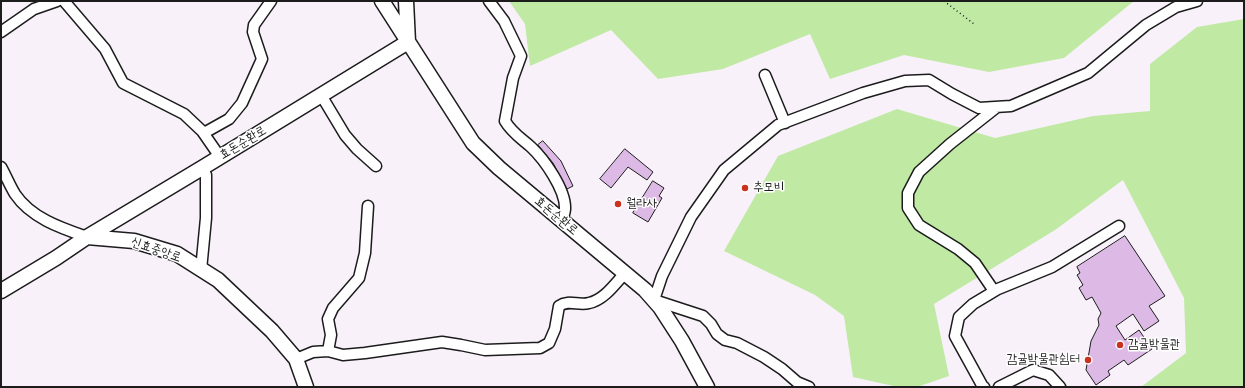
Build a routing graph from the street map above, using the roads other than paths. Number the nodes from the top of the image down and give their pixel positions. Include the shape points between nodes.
1 (57, 1) edge
2 (64, 1) edge
3 (271, 1) edge
4 (382, 1) edge
5 (406, 1) edge
6 (489, 1) edge
7 (1197, 1) edge
8 (1, 32) edge
9 (408, 42) junction
10 (765, 75) dead end
11 (321, 95) junction
12 (997, 107) junction
13 (785, 123) junction
14 (204, 133) junction
15 (220, 157) junction
16 (1, 166) edge
17 (376, 166) dead end
18 (202, 168) junction
19 (368, 206) dead end
20 (562, 221) junction
21 (1119, 226) dead end
22 (87, 237) junction
23 (201, 270) junction
24 (625, 273) junction
25 (1, 291) edge
26 (994, 291) junction
27 (654, 300) junction
28 (328, 351) junction
29 (296, 359) junction
30 (306, 387) edge
31 (707, 387) edge
32 (808, 387) edge
33 (984, 387) edge
34 (999, 387) edge
35 (1060, 387) edge

1 - 8 street via 34,9
2 - 14 street via 106,49 123,83 184,114
3 - 14 street via 254,25 253,32 262,59 242,103 229,119
4 - 9 street, 효돈순환로
5 - 9 street
6 - 20 street via 504,21 521,56 513,78 504,121 550,170 563,195 565,209
7 - 12 street via 1176,7 1146,25 1088,73 1010,106
9 - 11 street, 효돈순환로
9 - 20 street, 효돈순환로 via 474,143 499,168
10 - 13 street
11 - 15 street, 효돈순환로
11 - 17 street via 345,135
12 - 13 street via 979,108 929,80 905,81 863,93
12 - 26 street via 919,172 908,193 908,208 919,225 958,249 975,263
13 - 27 street via 778,125 724,170 691,217 662,276
14 - 15 street
15 - 18 street, 효돈순환로
16 - 22 street, 신효중앙로 via 16,195 28,208 64,229
18 - 22 street, 효돈순환로
18 - 23 street via 206,175 206,218
19 - 28 street via 365,253 359,278 333,308 328,319 331,335
20 - 24 street, 효돈순환로
21 - 26 street via 1052,267
22 - 23 street, 신효중앙로 via 134,241 177,254
22 - 25 street, 효돈순환로
23 - 29 street, 신효중앙로 via 218,280
24 - 27 street, 효돈순환로
24 - 28 street via 597,300 588,304 564,303 559,306 549,343 540,348 485,350 442,342 343,355
26 - 33 street via 973,304 959,317 955,336
27 - 31 street, 효돈순환로 via 682,341
27 - 32 street via 703,316 724,340 737,343 764,357 796,382
28 - 29 street via 313,352
29 - 30 street, 신효중앙로
34 - 35 street via 1033,370 1049,375

